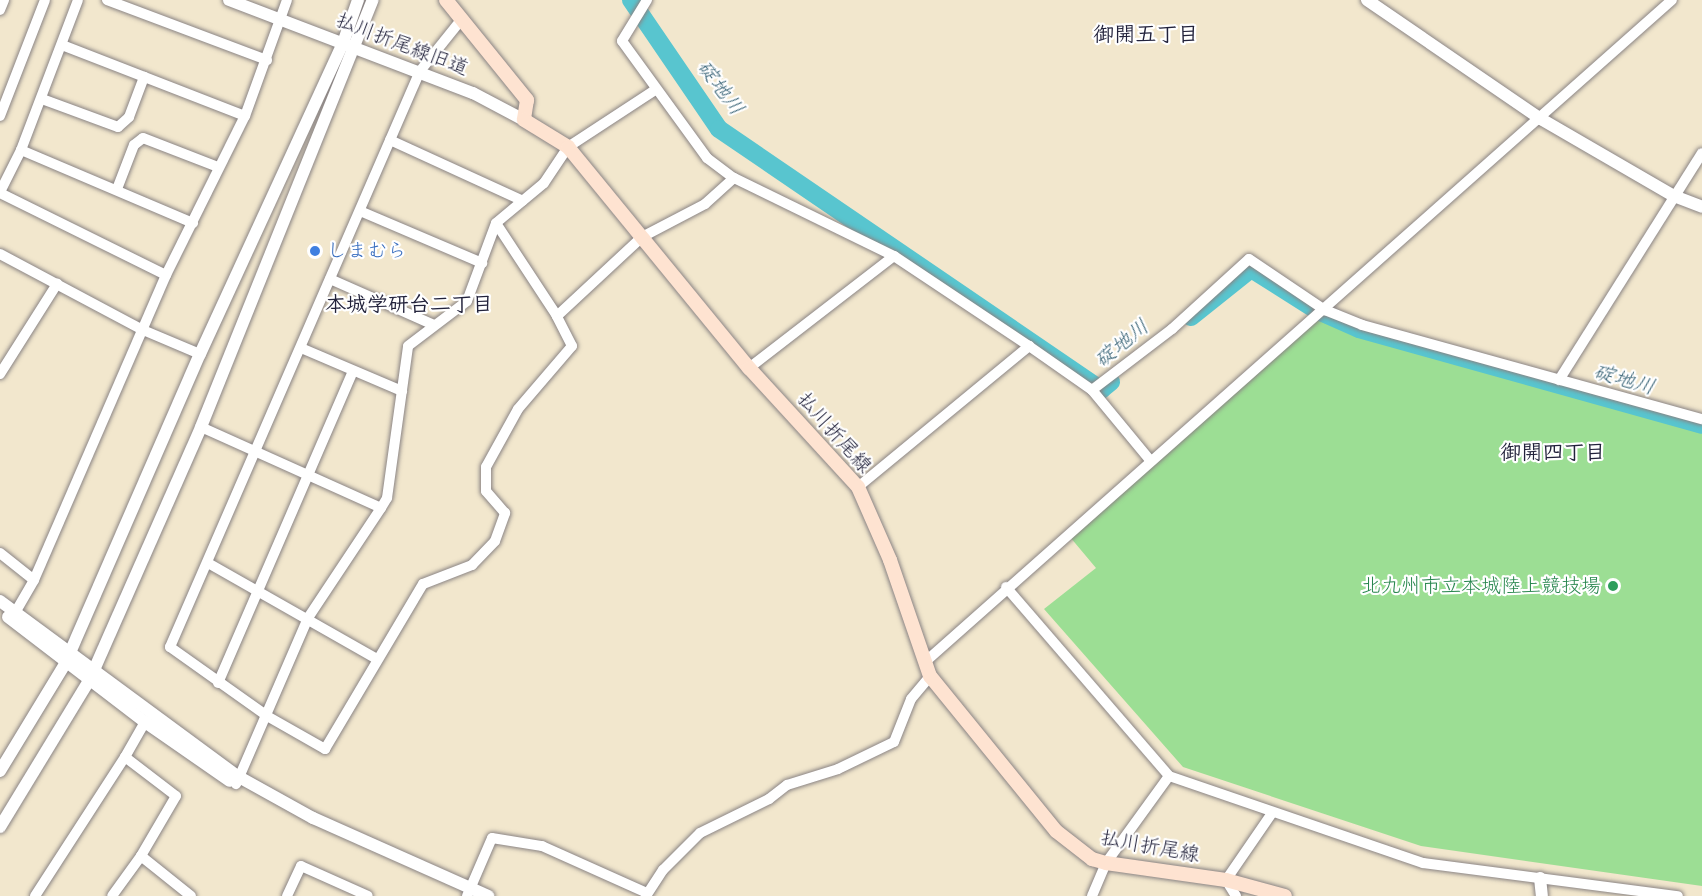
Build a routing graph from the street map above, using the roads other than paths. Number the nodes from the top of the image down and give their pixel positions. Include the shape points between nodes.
1 (4, 0) edge
2 (45, 0) edge
3 (78, 0) edge
4 (107, 0) edge
5 (229, 0) edge
6 (287, 0) edge
7 (358, 0) edge
8 (373, 0) edge
9 (446, 0) edge
10 (647, 0) edge
11 (1368, 0) edge
12 (1672, 0) edge
13 (0, 10) edge
14 (282, 19) junction
15 (461, 20) junction
16 (343, 43) junction
17 (62, 45) junction
18 (356, 48) junction
19 (267, 60) junction
20 (420, 71) junction
21 (144, 76) junction
22 (655, 90) junction
23 (42, 99) junction
24 (0, 116) edge
25 (245, 116) junction
26 (1541, 119) junction
27 (524, 120) junction
28 (390, 140) junction
29 (568, 147) junction
30 (21, 150) junction
31 (1702, 153) edge
32 (218, 167) junction
33 (734, 178) junction
34 (117, 189) junction
35 (0, 193) edge
36 (1674, 196) junction
37 (522, 201) junction
38 (1702, 207) edge
39 (360, 211) junction
40 (193, 223) junction
41 (496, 224) junction
42 (642, 237) junction
43 (0, 254) edge
44 (894, 256) junction
45 (482, 263) junction
46 (166, 275) junction
47 (330, 279) junction
48 (57, 284) junction
49 (1326, 310) junction
50 (557, 316) junction
51 (434, 325) junction
52 (143, 330) junction
53 (1029, 346) junction
54 (301, 348) junction
55 (200, 354) junction
56 (749, 368) junction
57 (353, 371) junction
58 (0, 374) edge
59 (1559, 380) junction
60 (1092, 390) junction
61 (402, 391) junction
62 (1702, 419) edge
63 (201, 427) junction
64 (255, 450) junction
65 (1150, 460) junction
66 (309, 475) junction
67 (858, 487) junction
68 (381, 508) junction
69 (0, 553) edge
70 (208, 563) junction
71 (34, 580) junction
72 (1006, 587) junction
73 (258, 592) junction
74 (0, 601) edge
75 (0, 611) edge
76 (13, 616) junction
77 (308, 618) junction
78 (68, 658) junction
79 (377, 659) junction
80 (925, 662) junction
81 (92, 674) junction
82 (930, 676) junction
83 (218, 682) junction
84 (267, 716) junction
85 (145, 723) junction
86 (125, 757) junction
87 (0, 771) edge
88 (1169, 776) junction
89 (238, 781) junction
90 (1272, 813) junction
91 (0, 826) edge
92 (141, 856) junction
93 (1106, 863) junction
94 (1540, 878) junction
95 (1226, 880) junction
96 (1617, 892) edge
97 (469, 893) edge
98 (363, 895) edge
99 (646, 895) edge
100 (35, 896) edge
101 (112, 896) edge
102 (191, 896) edge
103 (287, 896) edge
104 (488, 896) edge
105 (1092, 896) edge
106 (1236, 896) edge
107 (1285, 896) edge
108 (1542, 896) edge
109 (1678, 896) edge

1 - 13 street
2 - 24 street
3 - 17 street
4 - 19 street
5 - 14 street, 払川折尾線旧道
6 - 14 street
7 - 16 street
8 - 18 street
9 - 15 main road
10 - 22 street via 622,40
11 - 26 street
12 - 26 street
14 - 16 street, 払川折尾線旧道
14 - 19 street
15 - 20 street
15 - 27 main road via 527,100
16 - 18 street, 払川折尾線旧道
16 - 55 street
17 - 21 street
17 - 23 street
18 - 20 street, 払川折尾線旧道
18 - 63 street
19 - 25 street
20 - 27 street, 払川折尾線旧道
20 - 28 street
21 - 23 street via 129,117 118,127
21 - 25 street
22 - 29 street
22 - 33 street via 707,158
23 - 30 street
25 - 32 street
26 - 36 street
26 - 49 street
27 - 29 main road, 払川折尾線
28 - 37 street
28 - 39 street
29 - 37 street via 544,183
29 - 42 main road, 払川折尾線
30 - 34 street
30 - 35 street
31 - 36 street
32 - 34 street via 143,138 134,145
32 - 40 street
33 - 42 street via 705,204
33 - 44 street
34 - 40 street
35 - 46 street
36 - 38 street
36 - 59 street
37 - 41 street
39 - 45 street
39 - 47 street
40 - 46 street
41 - 45 street
41 - 50 street
42 - 50 street
42 - 56 main road, 払川折尾線
43 - 48 street
44 - 53 street
44 - 56 street
45 - 51 street via 467,301
46 - 52 street
47 - 51 street
47 - 54 street
48 - 52 street
48 - 58 street
49 - 59 street via 1383,331
49 - 60 street via 1249,259 1172,329
49 - 65 street
50 - 79 street via 572,346 518,409 486,467 486,491 505,513 495,541 472,564 423,584
51 - 61 street via 408,346
52 - 55 street
52 - 71 street
53 - 60 street
53 - 67 street
54 - 57 street
54 - 64 street
55 - 78 street
56 - 67 main road, 払川折尾線
57 - 61 street
57 - 66 street
59 - 62 street
60 - 65 street
61 - 68 street via 387,498
63 - 64 street
63 - 81 street
64 - 66 street
64 - 70 street
65 - 72 street
66 - 68 street
66 - 73 street
67 - 80 main road, 払川折尾線 via 890,560
68 - 77 street
69 - 71 street
70 - 73 street
70 - 83 street via 170,647
71 - 76 street
72 - 80 street
72 - 88 street
73 - 77 street
73 - 83 street
74 - 76 street
75 - 76 street
76 - 78 street
77 - 79 street
77 - 84 street
78 - 81 street
78 - 87 street
79 - 84 street via 325,749
80 - 82 main road, 払川折尾線
81 - 85 street
81 - 89 street
81 - 91 street
82 - 93 main road, 払川折尾線 via 1056,831 1092,859
82 - 99 street via 911,699 894,742 838,769 787,785 770,799 700,833 663,870
83 - 84 street
84 - 89 street
85 - 86 street
85 - 89 street
86 - 92 street via 177,796
86 - 100 street
88 - 90 street
88 - 93 street
89 - 97 street via 308,824
90 - 94 street via 1423,863
90 - 95 street
92 - 101 street
92 - 102 street
93 - 95 main road, 払川折尾線
93 - 105 street
94 - 96 street
94 - 108 street
95 - 106 street
95 - 107 main road, 払川折尾線
96 - 109 street
97 - 99 street via 492,838 542,846
97 - 104 street
98 - 103 street via 301,866

